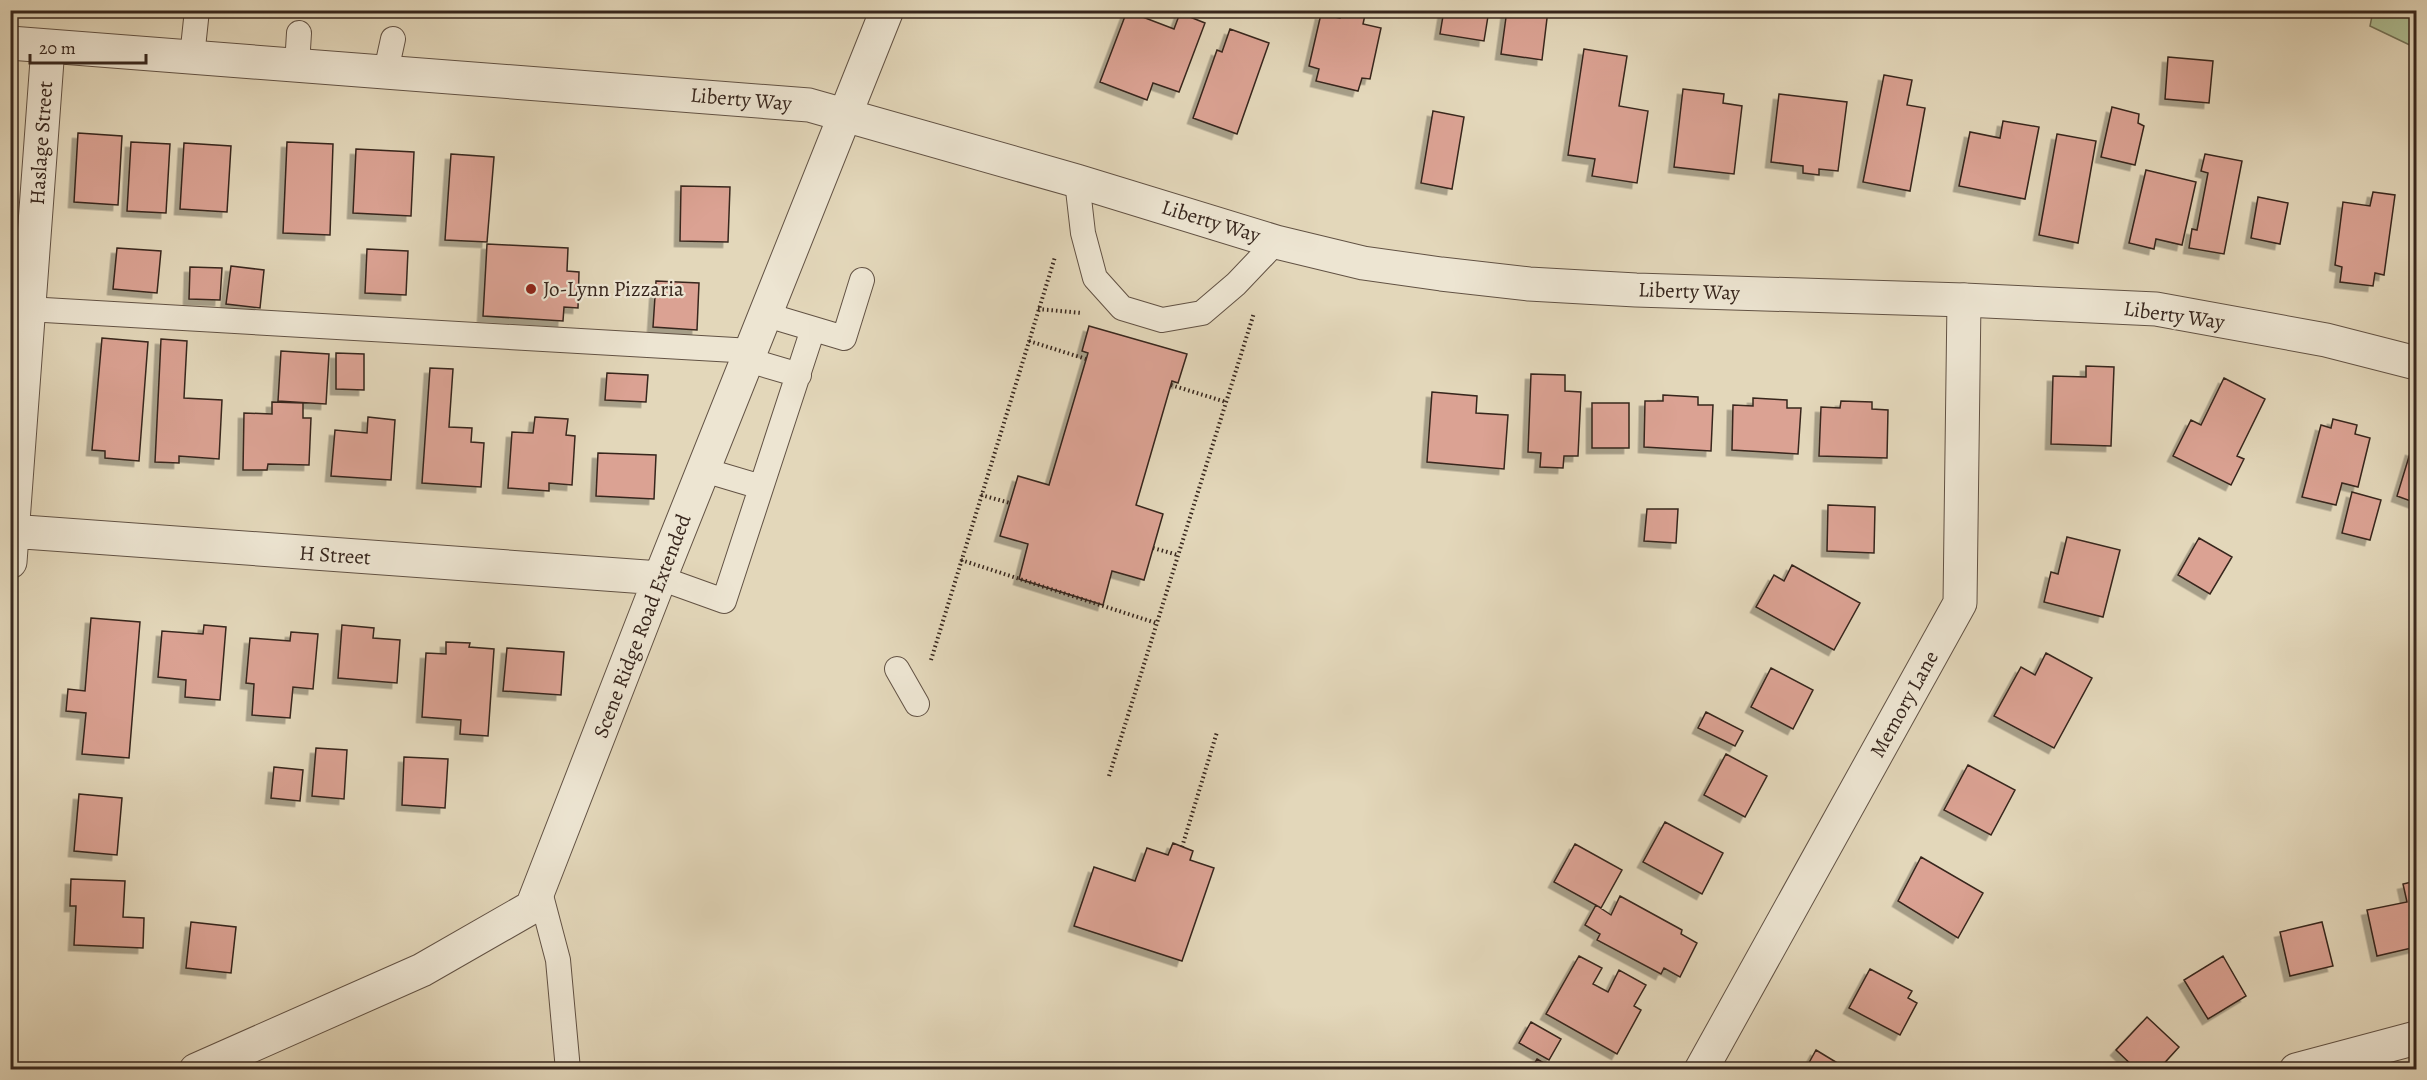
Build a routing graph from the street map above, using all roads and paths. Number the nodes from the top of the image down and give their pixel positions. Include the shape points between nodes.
1 (197, 10) edge
2 (887, 10) edge
3 (393, 39) dead end
4 (10, 43) edge
5 (48, 46) junction
6 (192, 57) junction
7 (386, 71) junction
8 (846, 114) junction
9 (1077, 181) junction
10 (1276, 242) junction
11 (1056, 252) dead end
12 (862, 280) dead end
13 (1964, 300) junction
14 (20, 309) edge
15 (1038, 309) junction
16 (1254, 312) dead end
17 (1092, 314) dead end
18 (767, 315) junction
19 (813, 329) junction
20 (1029, 341) junction
21 (750, 355) junction
22 (1086, 359) dead end
23 (2416, 363) edge
24 (799, 375) junction
25 (1171, 385) dead end
26 (1226, 402) junction
27 (704, 470) junction
28 (761, 487) junction
29 (981, 495) junction
30 (1010, 503) dead end
31 (11, 541) edge
32 (1153, 548) dead end
33 (1178, 555) junction
34 (961, 560) junction
35 (660, 578) junction
36 (1156, 622) junction
37 (897, 669) dead end
38 (917, 704) joint
39 (1217, 732) dead end
40 (1109, 776) dead end
41 (1182, 847) dead end
42 (539, 888) junction
43 (2416, 1038) edge
44 (197, 1069) edge
45 (568, 1070) edge
46 (1701, 1070) edge
47 (2296, 1070) edge

1 - 6 lane
2 - 8 street, Scene Ridge Road Extended
3 - 7 lane
4 - 5 street, Liberty Way
5 - 6 street, Liberty Way
5 - 14 street, Haslage Street
6 - 7 street, Liberty Way via 298,49
7 - 8 street, Liberty Way via 809,105
8 - 9 street, Liberty Way
8 - 18 street, Scene Ridge Road Extended
9 - 10 street, Liberty Way
9 - 10 lane via 1083,233 1095,278 1122,308 1162,320 1202,313
10 - 13 street, Liberty Way via 1363,263 1529,284
11 - 15 path
12 - 19 lane via 844,338
13 - 23 street, Liberty Way via 2156,309 2326,340
13 - 46 street, Memory Lane via 1960,603
14 - 21 lane
14 - 31 street, Haslage Street
15 - 17 path
15 - 20 path
16 - 26 path
18 - 19 lane
18 - 21 street, Scene Ridge Road Extended
19 - 24 lane
20 - 22 path
20 - 29 path
21 - 24 lane
21 - 27 street, Scene Ridge Road Extended
24 - 28 lane
25 - 26 path
26 - 33 path
27 - 28 lane
27 - 35 street, Scene Ridge Road Extended
28 - 35 lane via 724,601
29 - 30 path
29 - 34 path
31 - 35 street, H Street
32 - 33 path
33 - 36 path
34 - 36 path
34 - 38 path
35 - 42 street, Scene Ridge Road Extended
36 - 40 path
37 - 38 lane
39 - 41 path
42 - 44 street, Scene Ridge Road Extended via 532,907 422,970
42 - 45 lane via 558,960
43 - 47 street

